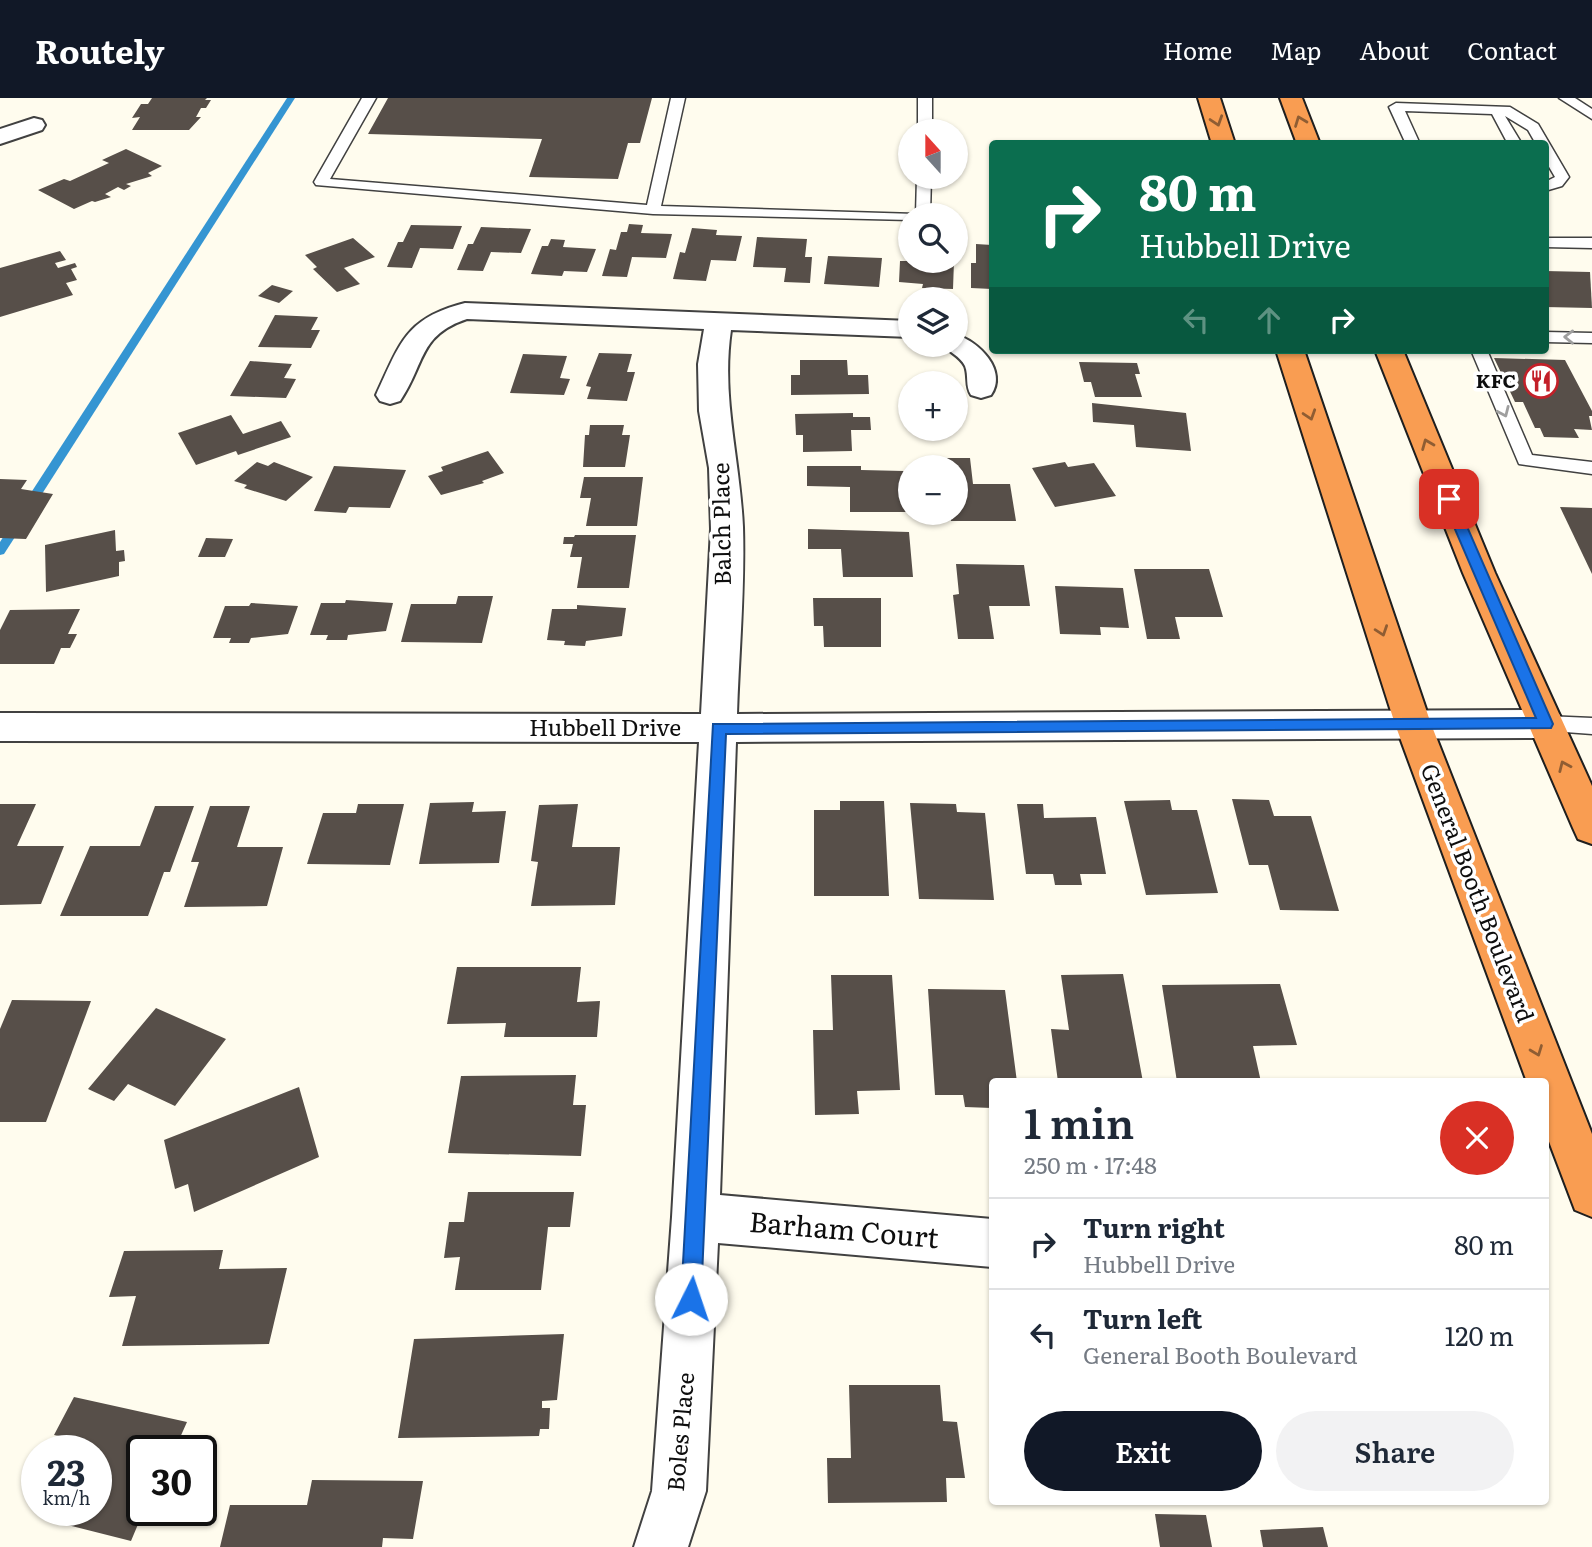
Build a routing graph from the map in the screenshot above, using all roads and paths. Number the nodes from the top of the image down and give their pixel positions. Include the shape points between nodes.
1 (369, 98) edge
2 (678, 98) edge
3 (925, 98) edge
4 (1209, 98) edge
5 (1291, 98) edge
6 (1566, 98) edge
7 (1500, 108) edge
8 (1592, 115) edge
9 (925, 119) edge
10 (34, 125) dead end
11 (0, 136) edge
12 (1223, 140) edge
13 (1307, 140) edge
14 (1411, 140) edge
15 (1513, 140) edge
16 (1533, 140) edge
17 (1541, 140) edge
18 (1549, 155) edge
19 (1549, 166) edge
20 (1562, 177) junction
21 (1549, 186) edge
22 (653, 210) junction
23 (898, 216) edge
24 (1549, 242) edge
25 (1592, 243) edge
26 (719, 321) junction
27 (898, 328) edge
28 (1549, 337) edge
29 (1592, 338) edge
30 (968, 352) edge
31 (1291, 354) edge
32 (1391, 354) edge
33 (1479, 354) edge
34 (981, 389) dead end
35 (390, 395) dead end
36 (1592, 468) edge
37 (1413, 724) junction
38 (1546, 724) junction
39 (1592, 726) edge
40 (0, 727) edge
41 (718, 728) junction
42 (1592, 828) edge
43 (1548, 1078) edge
44 (1549, 1081) edge
45 (1592, 1194) edge
46 (696, 1217) junction
47 (989, 1243) edge
48 (661, 1547) edge

1 - 22 lane via 321,182
2 - 22 lane
3 - 9 lane
4 -> 12 highway
13 -> 5 highway
6 - 8 lane
7 - 14 lane via 1397,110
7 - 15 lane
7 - 16 lane via 1520,122
7 - 17 lane via 1533,127
10 - 11 street
18 - 20 lane
19 - 20 lane
20 - 21 lane
22 - 23 lane
24 - 25 lane
26 - 27 street
26 - 35 street via 465,312 442,317 420,332
26 - 41 street, Balch Place via 712,364 727,529
29 -> 28 lane
30 - 34 street via 982,370
31 -> 37 highway, General Booth Boulevard
38 -> 32 highway
33 -> 36 lane via 1525,460
37 - 38 street, Hubbell Drive
37 - 41 street, Hubbell Drive
37 -> 43 highway, General Booth Boulevard
38 - 39 lane
42 -> 38 highway
40 - 41 street, Hubbell Drive
41 - 46 street, Boles Place
44 -> 45 highway, General Booth Boulevard
46 - 47 street, Barham Court
46 - 48 street, Boles Place via 679,1491

